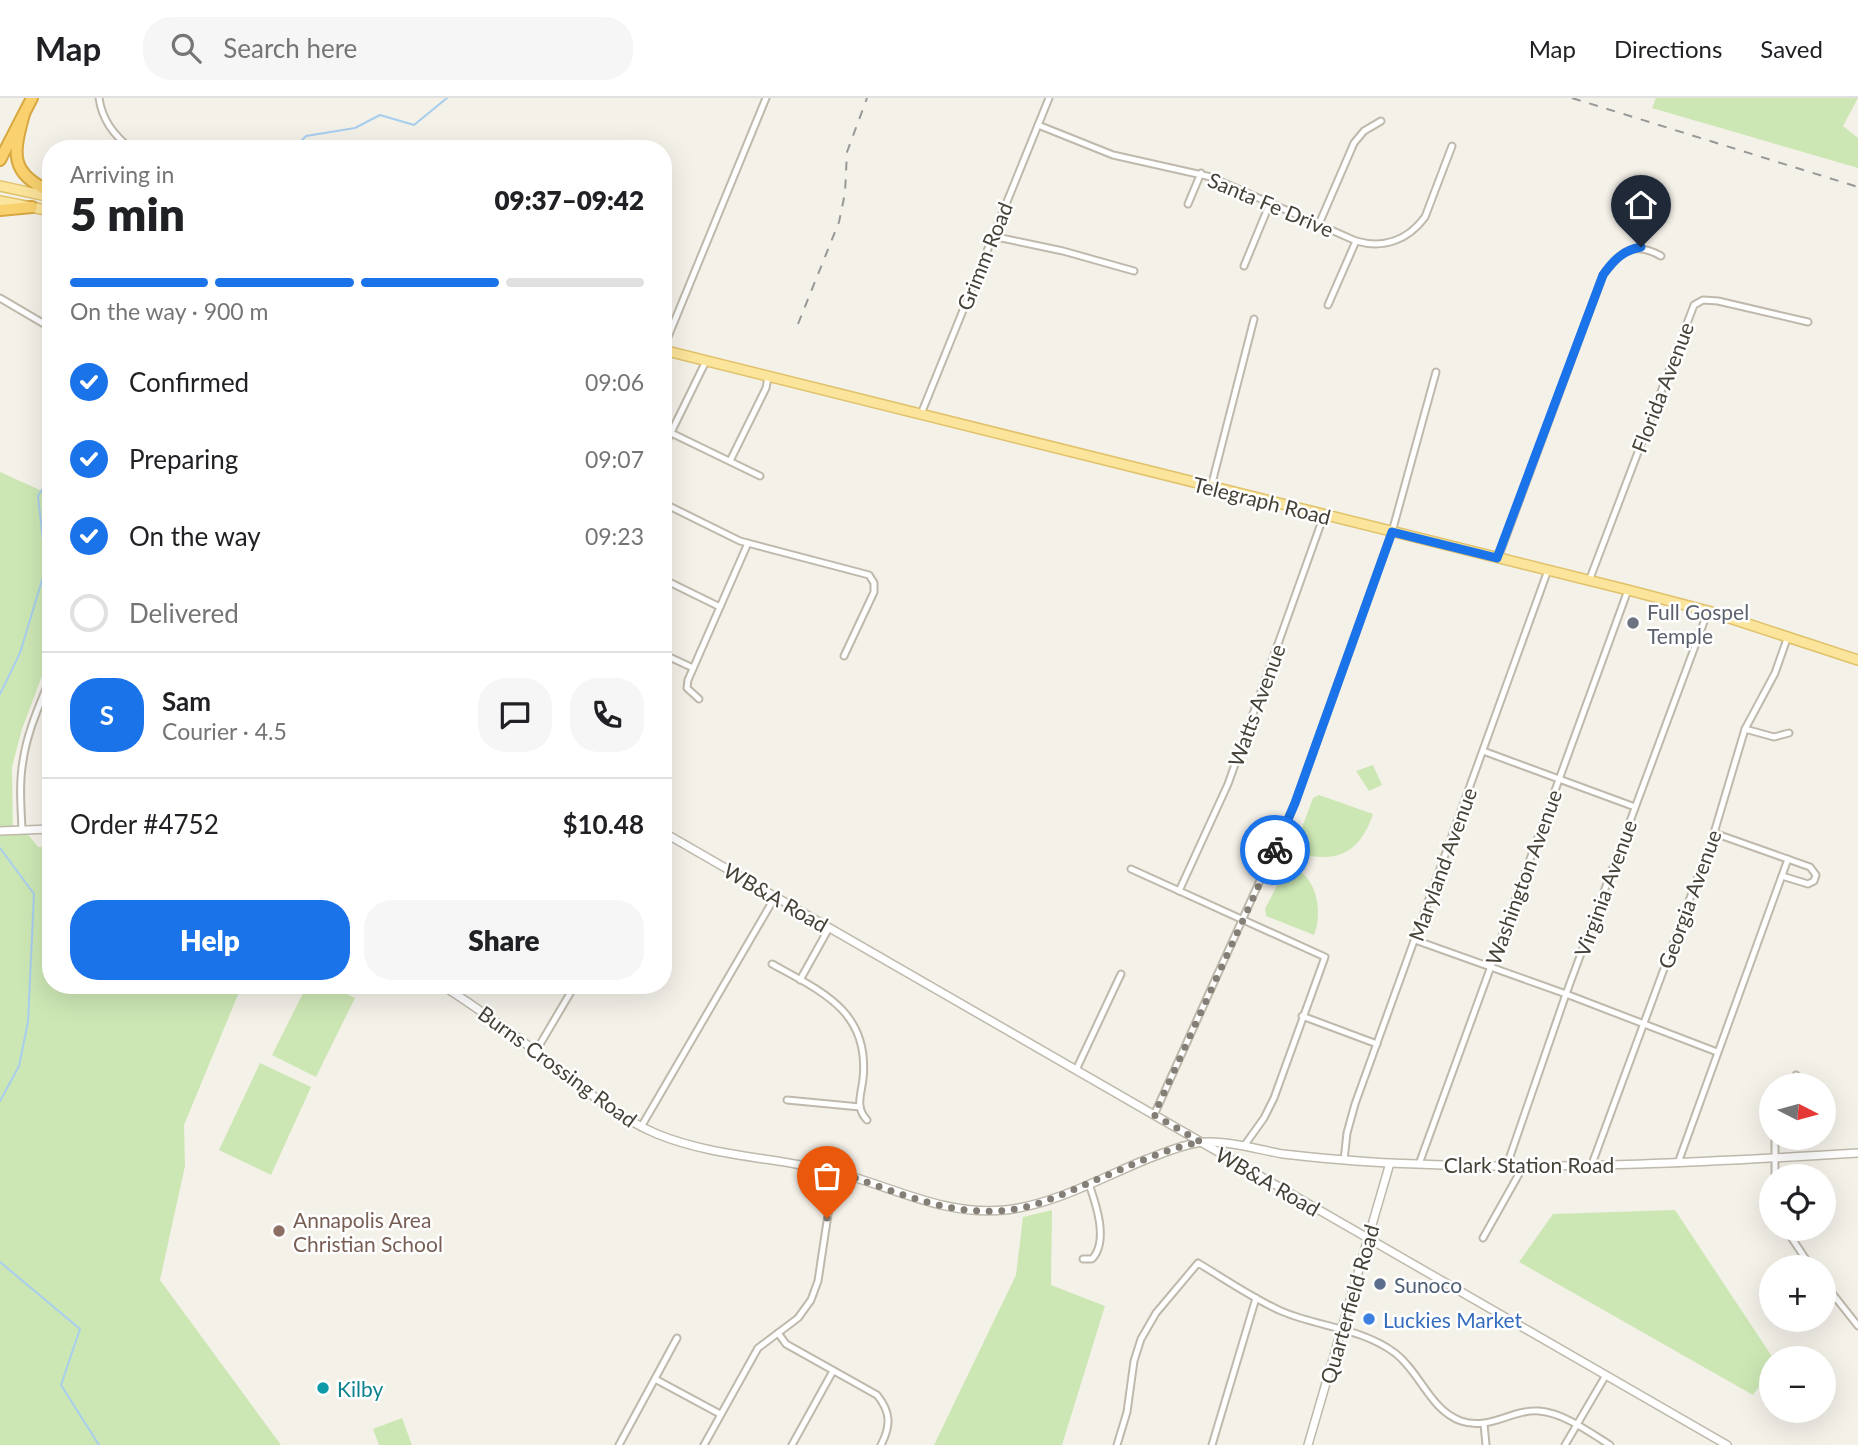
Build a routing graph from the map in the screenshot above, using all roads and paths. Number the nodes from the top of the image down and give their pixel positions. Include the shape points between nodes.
1 (32, 98) edge
2 (99, 98) edge
3 (766, 98) edge
4 (1049, 98) edge
5 (24, 114) junction
6 (1381, 121) dead end
7 (1038, 125) junction
8 (122, 140) edge
9 (1452, 146) dead end
10 (0, 160) edge
11 (1200, 173) junction
12 (0, 186) edge
13 (42, 189) edge
14 (42, 193) edge
15 (0, 201) edge
16 (1270, 203) junction
17 (1188, 204) dead end
18 (32, 207) junction
19 (42, 209) edge
20 (0, 210) edge
21 (1319, 223) junction
22 (992, 236) junction
23 (1356, 241) junction
24 (1661, 256) dead end
25 (1244, 266) dead end
26 (1134, 271) dead end
27 (0, 298) edge
28 (1328, 305) dead end
29 (1254, 319) dead end
30 (42, 323) edge
31 (1808, 323) dead end
32 (672, 328) edge
33 (672, 352) edge
34 (706, 361) junction
35 (1436, 372) dead end
36 (768, 377) junction
37 (921, 414) junction
38 (672, 430) edge
39 (672, 432) edge
40 (730, 461) junction
41 (760, 476) dead end
42 (1211, 487) junction
43 (672, 507) edge
44 (1324, 515) junction
45 (1392, 532) junction
46 (748, 543) junction
47 (1497, 558) junction
48 (1548, 570) junction
49 (1589, 580) junction
50 (672, 583) edge
51 (1628, 590) junction
52 (720, 607) junction
53 (1708, 611) junction
54 (1788, 636) junction
55 (844, 656) dead end
56 (672, 658) edge
57 (1858, 660) edge
58 (693, 668) junction
59 (42, 699) edge
60 (699, 699) dead end
61 (1745, 729) junction
62 (1789, 733) dead end
63 (1483, 751) junction
64 (1559, 779) junction
65 (1635, 807) junction
66 (22, 828) junction
67 (42, 829) edge
68 (0, 831) edge
69 (1714, 833) junction
70 (672, 839) edge
71 (1788, 859) junction
72 (1130, 869) dead end
73 (1782, 876) junction
74 (1179, 891) junction
75 (775, 897) junction
76 (1244, 920) junction
77 (829, 928) junction
78 (1415, 940) junction
79 (772, 964) dead end
80 (1491, 967) junction
81 (1121, 974) dead end
82 (800, 980) junction
83 (455, 994) edge
84 (570, 994) edge
85 (1566, 994) junction
86 (1302, 1016) junction
87 (1644, 1024) junction
88 (1377, 1044) junction
89 (536, 1051) junction
90 (1717, 1052) junction
91 (1076, 1070) junction
92 (788, 1100) dead end
93 (860, 1107) junction
94 (1154, 1115) junction
95 (867, 1120) dead end
96 (641, 1126) junction
97 (1201, 1142) junction
98 (1244, 1146) junction
99 (1775, 1150) edge
100 (1858, 1153) edge
101 (1775, 1157) junction
102 (1345, 1160) junction
103 (1390, 1163) junction
104 (1678, 1163) junction
105 (1419, 1164) junction
106 (1592, 1164) junction
107 (1775, 1164) edge
108 (1507, 1166) junction
109 (1524, 1166) junction
110 (840, 1173) junction
111 (1089, 1183) junction
112 (1368, 1238) junction
113 (1483, 1238) dead end
114 (1083, 1259) dead end
115 (1256, 1297) junction
116 (1836, 1300) edge
117 (1858, 1326) edge
118 (1341, 1329) junction
119 (778, 1334) junction
120 (677, 1338) dead end
121 (833, 1371) junction
122 (1606, 1376) junction
123 (655, 1379) junction
124 (720, 1414) junction
125 (1483, 1424) junction
126 (1576, 1425) junction
127 (619, 1445) edge
128 (704, 1445) edge
129 (792, 1445) edge
130 (881, 1445) edge
131 (1117, 1445) edge
132 (1212, 1445) edge
133 (1308, 1445) edge
134 (1486, 1445) edge
135 (1565, 1445) edge
136 (1610, 1445) edge
137 (1727, 1445) edge

1 - 5 highway
2 - 8 street via 104,118
3 - 32 street
4 - 7 street, Grimm Road
5 - 10 highway
5 - 13 highway via 15,148 18,166
6 - 21 street via 1354,143
7 - 11 street, Santa Fe Drive via 1113,155
7 - 22 street, Grimm Road
9 - 23 street, Santa Fe Drive via 1418,227 1387,244
11 - 16 street, Santa Fe Drive
11 - 17 street
12 - 14 main road
15 - 18 main road
16 - 21 street, Santa Fe Drive
16 - 25 street
18 - 19 main road
18 - 20 highway
21 - 23 street, Santa Fe Drive
22 - 26 street
22 - 37 street, Grimm Road
23 - 28 street
24 - 47 street via 1648,248 1634,248 1616,258 1603,275
27 - 30 street
29 - 42 street
31 - 49 street, Florida Avenue via 1711,300 1694,305
33 - 34 main road, Telegraph Road
34 - 36 main road, Telegraph Road
34 - 38 street
35 - 45 street
36 - 37 main road, Telegraph Road
36 - 40 street
37 - 42 main road, Telegraph Road
39 - 40 street
40 - 41 street
42 - 44 main road, Telegraph Road
43 - 46 street
44 - 45 main road, Telegraph Road
44 - 74 street, Watts Avenue via 1227,784
45 - 47 main road, Telegraph Road
45 - 76 street via 1295,803
46 - 52 street
46 - 55 street via 871,577 872,596
47 - 48 main road, Telegraph Road
48 - 49 main road, Telegraph Road
48 - 63 street, Maryland Avenue
49 - 51 main road, Telegraph Road
50 - 52 street
51 - 53 main road, Telegraph Road
51 - 64 street, Washington Avenue
52 - 58 street
53 - 54 main road, Telegraph Road
53 - 65 street, Virginia Avenue
54 - 57 main road, Telegraph Road
54 - 61 street, Georgia Avenue via 1775,673
56 - 58 street
58 - 60 street via 686,687
59 - 66 street via 23,758
61 - 62 street via 1774,737
61 - 69 street, Georgia Avenue
63 - 64 street
63 - 78 street, Maryland Avenue
64 - 65 street
64 - 80 street, Washington Avenue
65 - 85 street, Virginia Avenue
66 - 67 street
66 - 68 street
69 - 71 street
69 - 87 street, Georgia Avenue
70 - 75 street, WB&A Road
71 - 73 street
71 - 73 street via 1813,869 1816,878 1805,884
72 - 74 street
73 - 90 street
74 - 76 street
75 - 77 street, WB&A Road
75 - 96 street
76 - 86 street via 1325,957
76 - 94 street
77 - 82 street
77 - 91 street, WB&A Road
78 - 80 street
78 - 88 street, Maryland Avenue
79 - 82 street
80 - 85 street
80 - 105 street, Washington Avenue
81 - 91 street
82 - 93 street via 834,1000 857,1031 862,1047
83 - 89 street, Burns Crossing Road
84 - 89 street
85 - 87 street
85 - 108 street, Virginia Avenue
86 - 88 street
86 - 98 street via 1269,1108
87 - 90 street
87 - 106 street, Georgia Avenue
88 - 102 street, Maryland Avenue via 1350,1120
89 - 96 street, Burns Crossing Road via 608,1107
90 - 104 street
91 - 94 street, WB&A Road
92 - 93 street
93 - 95 street
94 - 97 street, WB&A Road
96 - 110 street, Burns Crossing Road via 693,1146
97 - 98 street, Clark Station Road
97 - 111 street, Burns Crossing Road
97 - 112 street, WB&A Road
98 - 102 street, Clark Station Road
99 - 101 street
100 - 101 street, Clark Station Road
101 - 104 street, Clark Station Road
101 - 107 street
102 - 103 street, Clark Station Road
103 - 105 street, Clark Station Road
103 - 112 street, Quarterfield Road
104 - 106 street, Clark Station Road
105 - 108 street, Clark Station Road
106 - 109 street, Clark Station Road
108 - 109 street, Clark Station Road
109 - 113 street
110 - 111 street, Burns Crossing Road via 937,1206 971,1211 1022,1207
110 - 119 street via 829,1208 815,1291 806,1309
111 - 114 street via 1100,1215 1098,1246 1092,1259
112 - 118 street, Quarterfield Road
112 - 122 street, WB&A Road
115 - 118 street via 1282,1311
115 - 131 street via 1198,1263 1156,1313 1141,1339
115 - 132 street
116 - 117 street
118 - 125 street via 1394,1352 1451,1416
118 - 133 street, Quarterfield Road
119 - 121 street via 786,1345
119 - 124 street via 758,1348
120 - 123 street
121 - 129 street
121 - 130 street via 869,1390 884,1404 889,1425
122 - 126 street
122 - 137 street, WB&A Road
123 - 124 street
123 - 127 street
124 - 128 street
125 - 126 street via 1538,1411
125 - 134 street
126 - 135 street
126 - 136 street

